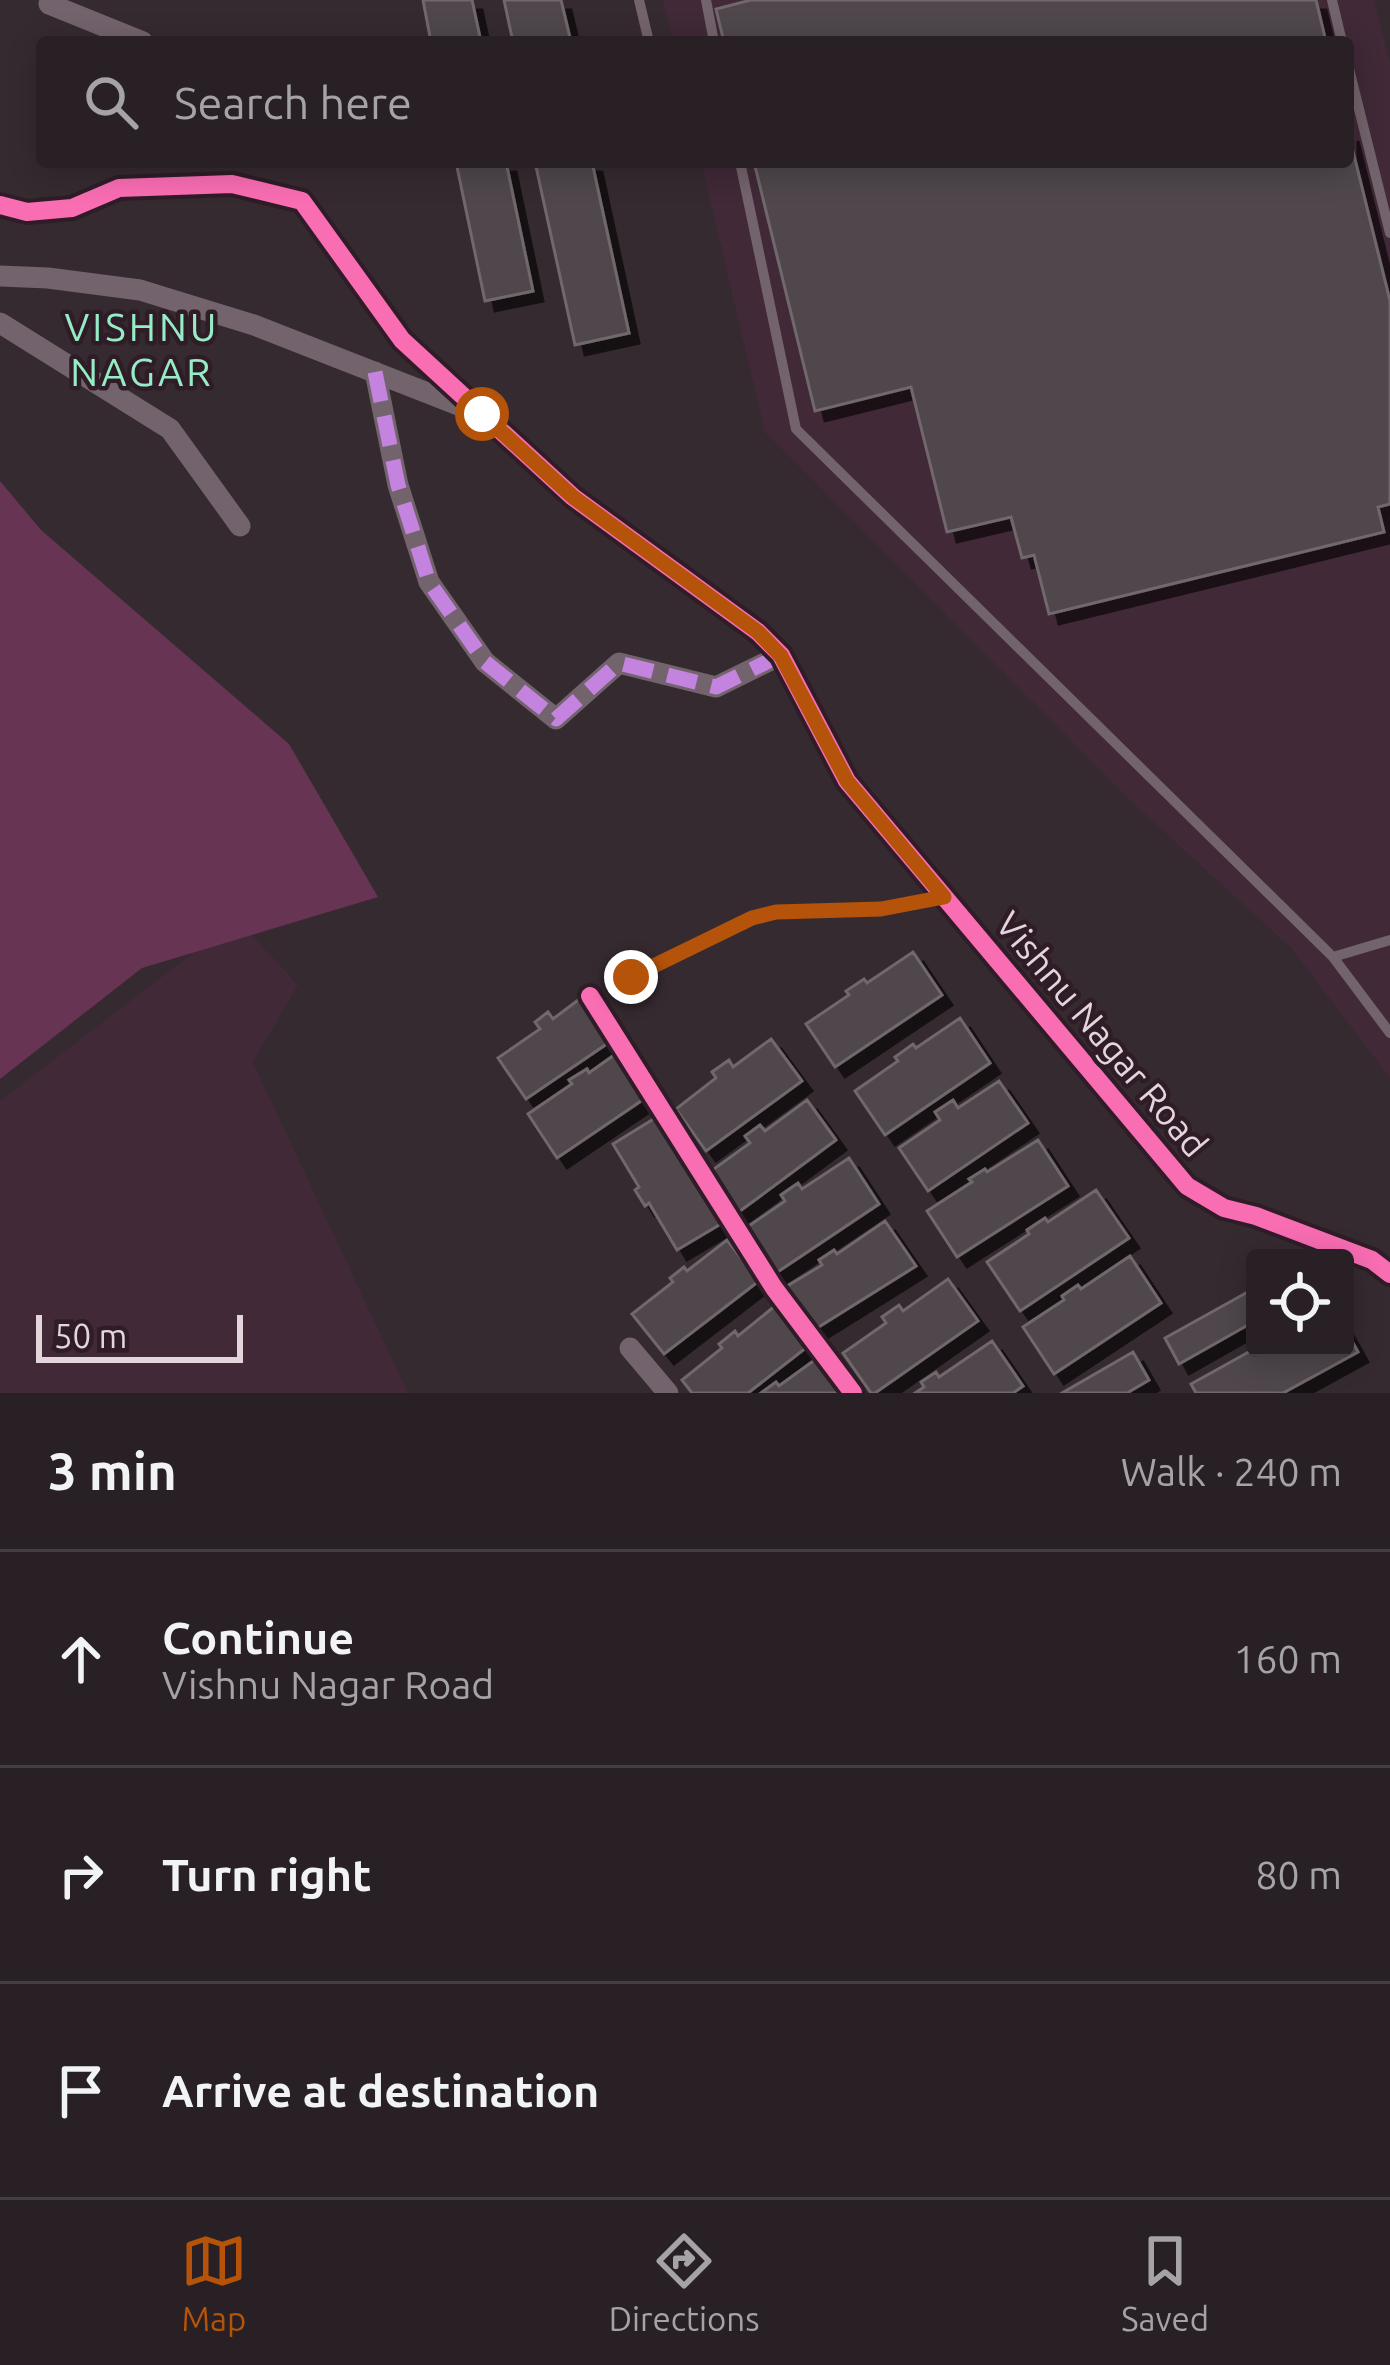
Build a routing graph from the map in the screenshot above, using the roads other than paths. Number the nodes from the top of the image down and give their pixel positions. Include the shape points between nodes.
1 (639, 0) edge
2 (706, 0) edge
3 (1332, 0) edge
4 (48, 1) edge
5 (129, 36) edge
6 (648, 36) edge
7 (713, 36) edge
8 (1341, 36) edge
9 (1354, 89) edge
10 (741, 168) edge
11 (213, 173) edge
12 (0, 205) edge
13 (1390, 233) edge
14 (0, 276) edge
15 (0, 323) edge
16 (375, 372) junction
17 (482, 414) junction
18 (240, 526) dead end
19 (781, 656) junction
20 (944, 897) junction
21 (1390, 940) edge
22 (1334, 957) junction
23 (631, 977) dead end
24 (590, 996) dead end
25 (1390, 1033) edge
26 (1390, 1274) edge
27 (630, 1348) dead end
28 (668, 1393) edge
29 (854, 1393) edge

1 - 6 lane
2 - 7 lane
3 - 8 lane
4 - 5 street
9 - 13 lane
10 - 22 lane via 796,429
11 - 12 street, Vishnu Nagar Road via 119,188 72,208
11 - 17 street, Vishnu Nagar Road via 302,201 402,340
14 - 16 street via 140,290
15 - 18 street via 170,429
16 - 17 street
16 - 19 street via 429,582 485,662 556,719 619,663 716,687
17 - 19 street, Vishnu Nagar Road via 573,497
19 - 20 street, Vishnu Nagar Road via 847,781
20 - 23 lane via 752,918
20 - 26 street, Vishnu Nagar Road via 1187,1186
21 - 22 lane
22 - 25 lane
24 - 29 street via 773,1288
27 - 28 street

